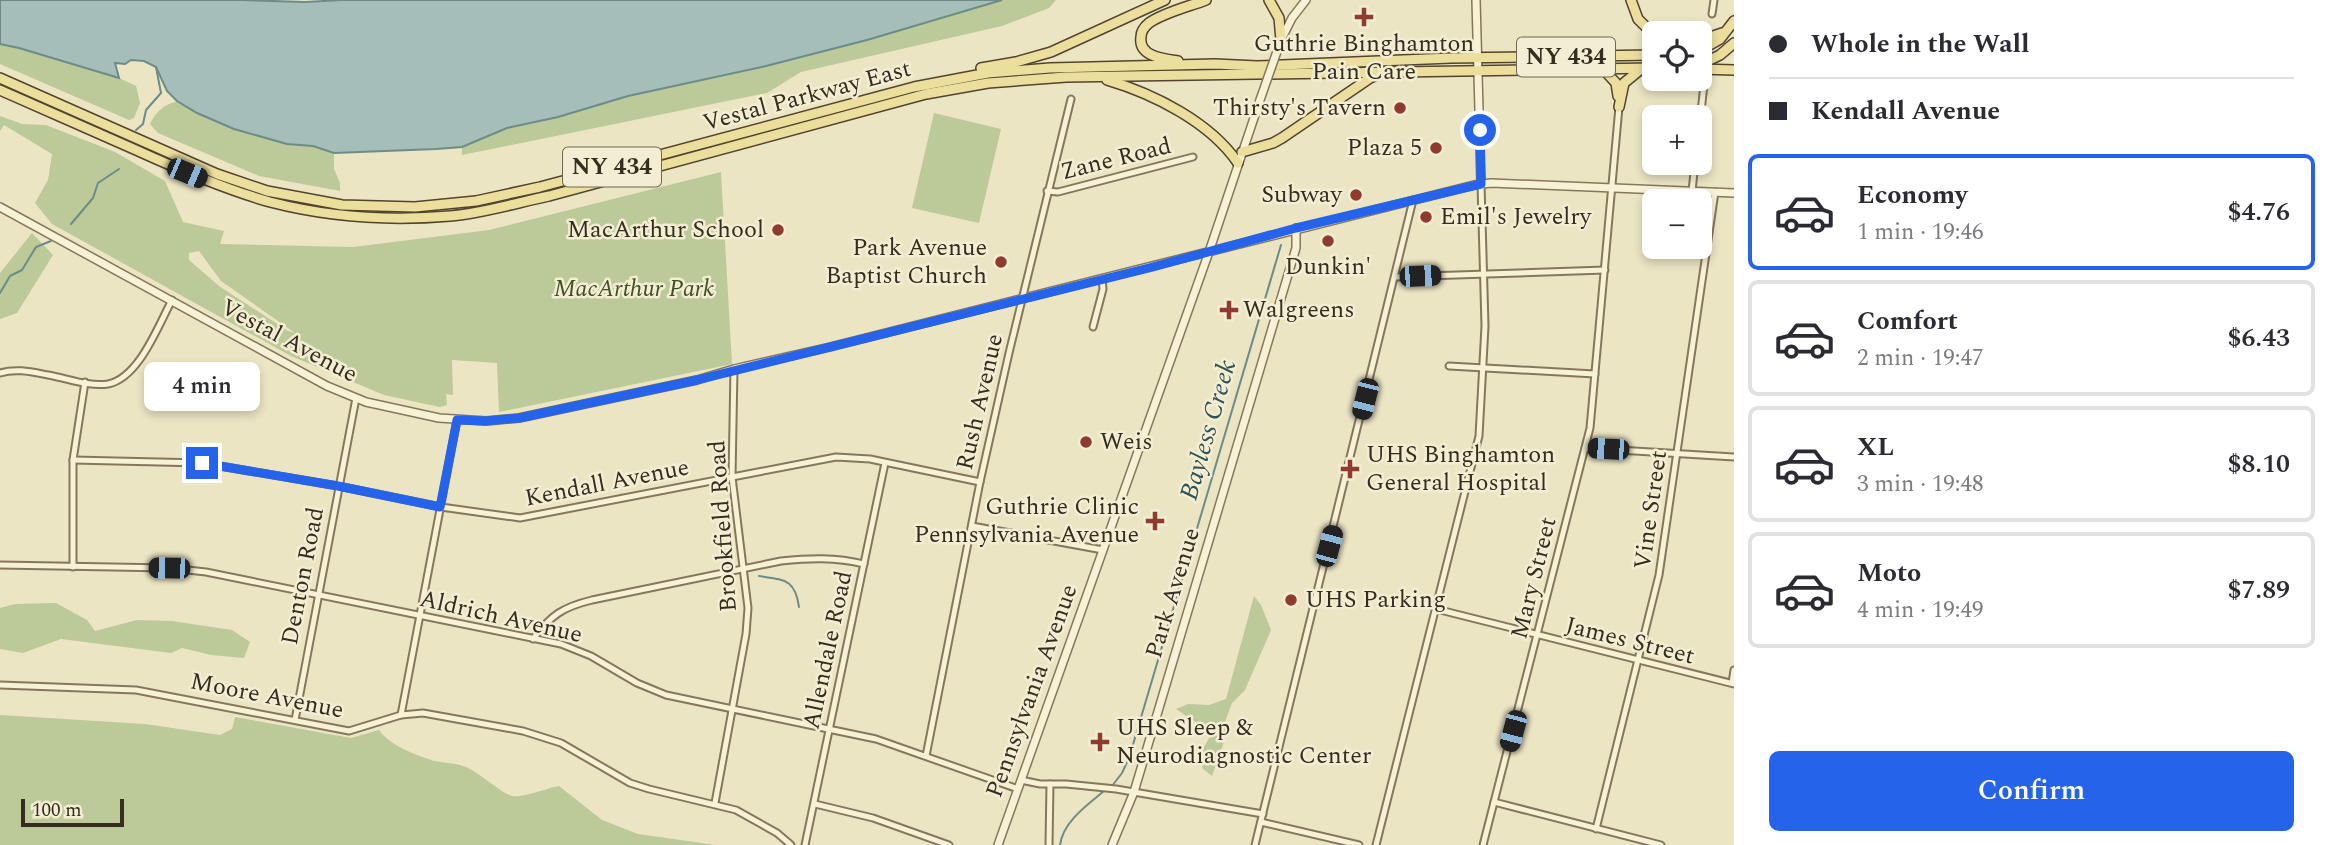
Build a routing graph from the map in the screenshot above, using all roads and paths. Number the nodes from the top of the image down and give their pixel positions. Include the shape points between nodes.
1 (1166, 0) edge
2 (1206, 0) edge
3 (1269, 0) edge
4 (1306, 0) edge
5 (1476, 0) edge
6 (1631, 0) edge
7 (1714, 0) edge
8 (1712, 13) dead end
9 (1642, 24) edge
10 (1732, 25) edge
11 (1712, 35) edge
12 (1281, 40) junction
13 (1734, 43) edge
14 (1712, 44) edge
15 (1642, 55) edge
16 (1479, 59) junction
17 (1712, 60) edge
18 (1215, 64) junction
19 (1712, 68) edge
20 (1603, 69) junction
21 (1641, 69) joint
22 (1734, 70) edge
23 (1479, 71) junction
24 (1386, 72) junction
25 (1081, 77) junction
26 (0, 78) edge
27 (956, 78) junction
28 (0, 90) edge
29 (1071, 99) dead end
30 (1619, 107) junction
31 (1242, 152) junction
32 (1193, 157) dead end
33 (1238, 163) junction
34 (1481, 184) junction
35 (1611, 187) junction
36 (1652, 189) edge
37 (1047, 191) junction
38 (1712, 192) edge
39 (1715, 192) junction
40 (1734, 193) edge
41 (1413, 200) junction
42 (0, 207) edge
43 (1296, 228) junction
44 (1209, 252) junction
45 (1605, 270) junction
46 (1483, 274) junction
47 (1395, 277) junction
48 (1102, 279) junction
49 (172, 300) junction
50 (1022, 300) junction
51 (1093, 327) dead end
52 (1449, 366) dead end
53 (1484, 366) junction
54 (734, 369) junction
55 (0, 373) edge
56 (1595, 374) junction
57 (85, 382) junction
58 (356, 398) junction
59 (457, 420) junction
60 (1586, 448) junction
61 (1677, 453) junction
62 (1734, 457) edge
63 (73, 460) junction
64 (885, 463) junction
65 (732, 477) junction
66 (980, 482) junction
67 (338, 486) junction
68 (440, 507) junction
69 (972, 526) junction
70 (1103, 550) junction
71 (864, 564) junction
72 (0, 565) edge
73 (73, 567) junction
74 (744, 570) junction
75 (317, 594) junction
76 (1436, 609) junction
77 (420, 616) junction
78 (1538, 636) junction
79 (533, 639) junction
80 (1639, 662) junction
81 (1734, 670) edge
82 (1733, 684) edge
83 (0, 685) edge
84 (734, 709) junction
85 (401, 715) junction
86 (295, 720) junction
87 (830, 729) junction
88 (926, 756) junction
89 (1021, 780) junction
90 (1050, 784) junction
91 (1018, 789) junction
92 (1134, 792) junction
93 (1494, 802) junction
94 (715, 803) junction
95 (815, 804) junction
96 (1263, 814) junction
97 (1261, 822) junction
98 (1596, 829) junction
99 (791, 845) edge
100 (805, 845) edge
101 (949, 845) edge
102 (998, 845) edge
103 (1049, 845) edge
104 (1112, 845) edge
105 (1255, 845) edge
106 (1359, 845) edge
107 (1376, 845) edge
108 (1483, 845) edge
109 (1661, 845) edge

1 - 27 main road via 1051,52 960,72
2 - 18 main road via 1149,23 1140,41 1157,57
3 - 12 main road via 1279,18
4 - 12 street, Pennsylvania Avenue
5 - 16 street
6 - 9 main road
7 - 8 street
10 - 11 main road
10 - 14 main road
12 - 31 street, Pennsylvania Avenue, bridge
13 - 17 main road
15 - 16 main road, Vestal Parkway East / NY 434
16 - 18 main road, Vestal Parkway East / NY 434
16 - 23 street
18 - 27 main road, Vestal Parkway East / NY 434 via 1037,69
19 - 22 main road
20 - 21 main road, Vestal Parkway East / NY 434
20 - 23 main road, Vestal Parkway East / NY 434
20 - 30 main road via 1617,85
21 - 30 main road via 1624,83
23 - 24 main road, Vestal Parkway East / NY 434
23 - 34 street
24 - 25 main road, Vestal Parkway East / NY 434
24 - 31 main road via 1370,78 1282,138
25 - 28 main road, Vestal Parkway East / NY 434 via 1011,80 941,91 549,196 489,210 404,218 316,211 251,196 197,177
25 - 33 main road via 1114,82 1190,118 1220,140
26 - 27 main road, Vestal Parkway East / NY 434 via 267,191 314,201 402,207 476,201 540,187
29 - 37 street, Rush Avenue
30 - 35 street, Mary Street
31 - 33 street, Pennsylvania Avenue
32 - 37 street, Zane Road
33 - 44 street, Pennsylvania Avenue
34 - 35 street, Vestal Avenue
34 - 41 street, Vestal Avenue
34 - 46 street
35 - 36 street, Vestal Avenue
35 - 45 street, Mary Street
37 - 50 street, Rush Avenue
38 - 39 street, Vestal Avenue
39 - 40 street, Vestal Avenue
39 - 61 street, Vine Street
41 - 43 street, Vestal Avenue
41 - 47 street
42 - 49 street, Vestal Avenue
43 - 44 street, Vestal Avenue
43 - 92 street, Park Avenue via 1296,248
44 - 48 street, Vestal Avenue
44 - 70 street, Pennsylvania Avenue
45 - 46 street
45 - 56 street, Mary Street
46 - 47 street
46 - 53 street
47 - 96 street
48 - 50 street, Vestal Avenue
48 - 51 street
49 - 57 street via 127,375 108,384
49 - 58 street, Vestal Avenue via 272,358
50 - 54 street, Vestal Avenue
50 - 66 street, Rush Avenue
52 - 53 street
53 - 56 street
53 - 76 street via 1479,436
54 - 59 street, Vestal Avenue via 519,418
54 - 65 street, Brookfield Road
55 - 57 street via 20,370
56 - 60 street, Mary Street
57 - 63 street
58 - 59 street, Vestal Avenue
58 - 67 street, Denton Road
59 - 68 street
60 - 61 street
60 - 78 street, Mary Street
61 - 62 street
61 - 80 street, Vine Street via 1660,575
63 - 67 street, Kendall Avenue via 202,463
63 - 73 street
64 - 65 street, Kendall Avenue via 835,457
64 - 66 street, Kendall Avenue
64 - 71 street, Allendale Road
65 - 68 street, Kendall Avenue via 520,518
65 - 74 street, Brookfield Road
66 - 69 street, Rush Avenue
67 - 68 street, Kendall Avenue
67 - 75 street, Denton Road
68 - 77 street
69 - 70 street
69 - 88 street, Rush Avenue
70 - 89 street, Pennsylvania Avenue
71 - 74 street via 810,558
71 - 87 street, Allendale Road
72 - 73 street, Aldrich Avenue
73 - 75 street, Aldrich Avenue via 206,572
74 - 79 street via 574,604 548,620
74 - 84 street, Brookfield Road via 747,634
75 - 77 street, Aldrich Avenue
75 - 86 street, Denton Road
76 - 78 street, James Street
76 - 107 street
77 - 79 street, Aldrich Avenue
77 - 85 street
78 - 80 street, James Street
78 - 93 street, Mary Street
79 - 84 street, Aldrich Avenue via 591,656 652,690
80 - 82 street, James Street
80 - 98 street, Vine Street
81 - 82 street
83 - 86 street, Moore Avenue via 136,690
84 - 87 street, Aldrich Avenue
84 - 94 street, Brookfield Road
85 - 86 street, Moore Avenue via 349,731
85 - 94 street, Moore Avenue via 423,713 538,735 561,743 630,783
87 - 88 street, Aldrich Avenue
87 - 95 street, Allendale Road
88 - 91 street, Aldrich Avenue
89 - 90 street
89 - 91 street, Pennsylvania Avenue
90 - 92 street
90 - 103 street
91 - 102 street, Pennsylvania Avenue
92 - 96 street
92 - 104 street, Park Avenue
93 - 98 street
93 - 108 street, Mary Street
94 - 99 street, Moore Avenue via 752,817
95 - 100 street, Allendale Road
95 - 101 street via 873,818
96 - 97 street
97 - 105 street
97 - 106 street
98 - 109 street

